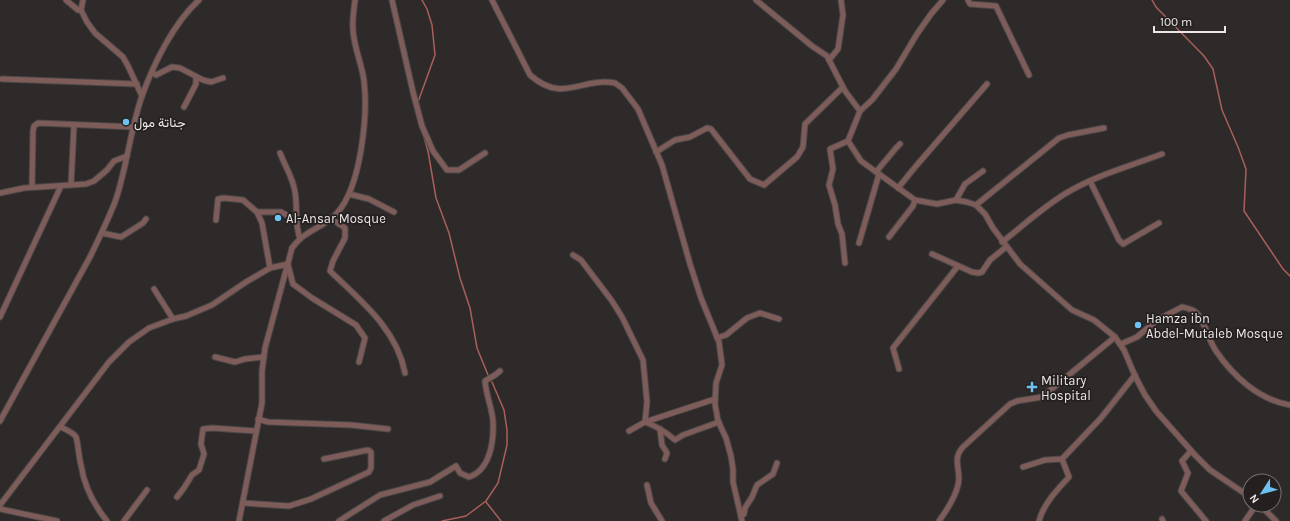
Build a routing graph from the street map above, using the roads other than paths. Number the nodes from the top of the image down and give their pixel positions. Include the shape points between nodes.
1 (66, 0) edge
2 (83, 0) edge
3 (199, 0) edge
4 (355, 0) edge
5 (392, 0) edge
6 (492, 0) edge
7 (756, 0) edge
8 (841, 0) edge
9 (943, 0) edge
10 (968, 0) edge
11 (81, 10) junction
12 (829, 60) junction
13 (152, 72) junction
14 (1029, 75) dead end
15 (150, 78) junction
16 (196, 78) junction
17 (223, 78) dead end
18 (2, 79) dead end
19 (136, 82) junction
20 (987, 84) dead end
21 (843, 87) junction
22 (142, 96) junction
23 (184, 107) dead end
24 (860, 111) junction
25 (74, 125) junction
26 (134, 127) junction
27 (1104, 128) dead end
28 (848, 141) junction
29 (900, 144) dead end
30 (656, 152) junction
31 (280, 153) dead end
32 (486, 153) dead end
33 (1162, 154) dead end
34 (127, 156) junction
35 (982, 171) dead end
36 (878, 173) junction
37 (1090, 181) junction
38 (72, 185) junction
39 (61, 186) junction
40 (32, 187) junction
41 (898, 188) junction
42 (0, 193) edge
43 (349, 194) junction
44 (915, 200) junction
45 (956, 200) junction
46 (976, 205) junction
47 (257, 212) junction
48 (394, 212) dead end
49 (146, 219) dead end
50 (332, 219) junction
51 (216, 220) dead end
52 (296, 220) junction
53 (1159, 223) dead end
54 (102, 232) junction
55 (889, 237) dead end
56 (300, 239) junction
57 (1002, 242) junction
58 (859, 243) dead end
59 (1006, 247) junction
60 (932, 254) dead end
61 (572, 255) dead end
62 (845, 263) dead end
63 (288, 264) junction
64 (958, 266) junction
65 (270, 268) junction
66 (154, 289) dead end
67 (0, 317) edge
68 (173, 319) junction
69 (779, 319) dead end
70 (1115, 337) junction
71 (717, 338) junction
72 (1121, 344) junction
73 (214, 357) dead end
74 (264, 357) junction
75 (359, 362) dead end
76 (899, 369) dead end
77 (500, 371) dead end
78 (404, 373) dead end
79 (1135, 375) junction
80 (715, 399) junction
81 (1290, 405) edge
82 (258, 419) junction
83 (0, 421) edge
84 (645, 422) junction
85 (719, 422) junction
86 (60, 428) junction
87 (388, 429) dead end
88 (660, 430) junction
89 (256, 431) junction
90 (629, 431) dead end
91 (1191, 451) junction
92 (324, 459) dead end
93 (665, 459) dead end
94 (1062, 459) junction
95 (777, 463) dead end
96 (1023, 467) dead end
97 (647, 485) dead end
98 (147, 490) dead end
99 (1242, 492) edge
100 (440, 496) dead end
101 (177, 497) dead end
102 (242, 503) junction
103 (0, 506) edge
104 (0, 509) edge
105 (1268, 513) edge
106 (742, 519) edge
107 (57, 521) edge
108 (107, 521) edge
109 (124, 521) edge
110 (239, 521) edge
111 (339, 521) edge
112 (384, 521) edge
113 (662, 521) edge
114 (939, 521) edge
115 (1039, 521) edge
116 (1206, 521) edge
117 (1276, 521) edge

1 - 11 street
2 - 11 street
3 - 13 street via 175,29
4 - 43 street via 353,30 364,80 366,106 363,139
5 - 32 street via 422,126 433,151 446,170 459,170
6 - 30 street via 530,75 548,87 561,89 602,82 615,83 638,109
7 - 12 street
8 - 12 street via 838,49
9 - 24 street via 917,34 896,69
10 - 14 street via 970,4 996,6
11 - 19 street via 95,32 123,57
12 - 21 street
13 - 15 street
13 - 16 street via 156,75 172,67 180,68
15 - 19 street via 143,84
15 - 22 street
16 - 17 street via 211,82
16 - 23 street via 196,84
18 - 19 street
19 - 22 street
20 - 41 street
21 - 24 street
21 - 30 street via 805,124 803,147 797,157 764,185 750,179 711,129 707,128 690,137 675,140
22 - 26 street
24 - 28 street
25 - 26 street
25 - 38 street
25 - 40 street via 38,123 34,126
26 - 34 street
27 - 46 street via 1059,138
28 - 36 street via 861,161
28 - 62 street via 830,149 833,169 829,184 842,234
29 - 36 street
30 - 71 street via 701,298
31 - 52 street via 295,192
33 - 37 street
34 - 38 street via 114,161 94,181
34 - 54 street via 115,201
35 - 45 street via 965,184
36 - 41 street
36 - 58 street
37 - 53 street via 1123,244
37 - 57 street via 1048,205
38 - 39 street
39 - 40 street
39 - 67 street
40 - 42 street
41 - 44 street
43 - 48 street via 369,199
43 - 50 street
44 - 45 street via 937,204
44 - 55 street
45 - 46 street
46 - 57 street via 985,214
47 - 51 street via 243,200 218,199
47 - 52 street via 281,212
47 - 65 street via 262,223
49 - 54 street via 144,223 121,237
50 - 56 street
50 - 78 street via 345,228 345,238 330,271 371,310 397,347
52 - 56 street
54 - 83 street
56 - 63 street via 292,248
57 - 59 street
59 - 64 street via 990,260 982,272 972,272
59 - 70 street via 1020,264 1072,310 1094,320
60 - 64 street
61 - 84 street via 581,260 612,301 643,360
63 - 65 street
63 - 74 street
63 - 75 street via 293,284 356,325 365,338
64 - 76 street via 893,348
65 - 68 street via 212,305
66 - 68 street
68 - 86 street via 149,328 129,342 109,362
69 - 71 street via 760,313 746,318 726,335
70 - 72 street
70 - 114 street via 1042,397 1010,404 958,452 958,487
71 - 80 street via 722,365 716,383
72 - 79 street
72 - 81 street via 1137,337 1157,320 1182,307 1194,310 1215,350 1236,377 1278,403
73 - 74 street via 235,362
74 - 82 street via 262,403
77 - 111 street via 485,381 493,421 492,441 487,462 477,474 469,477 460,473 456,466 430,482 380,494
79 - 91 street via 1156,411
79 - 94 street via 1101,418
80 - 84 street
80 - 85 street
82 - 87 street via 268,422
82 - 89 street
84 - 88 street
84 - 90 street
85 - 88 street via 675,440
85 - 106 street via 731,456 733,482
86 - 103 street
86 - 108 street via 72,432 76,438 86,486 96,507
88 - 93 street via 662,445 667,454
89 - 101 street via 203,429 201,444 204,454 199,470 192,475
89 - 102 street
91 - 99 street via 1210,470
91 - 116 street via 1182,461 1188,473 1181,491
92 - 102 street via 368,450 371,452 371,468 369,472 311,499 289,506
94 - 96 street via 1045,460
94 - 115 street via 1069,477 1053,495
95 - 106 street via 773,474 757,485
97 - 113 street via 651,503
98 - 109 street
100 - 112 street via 413,505
102 - 110 street
104 - 107 street
105 - 117 street

